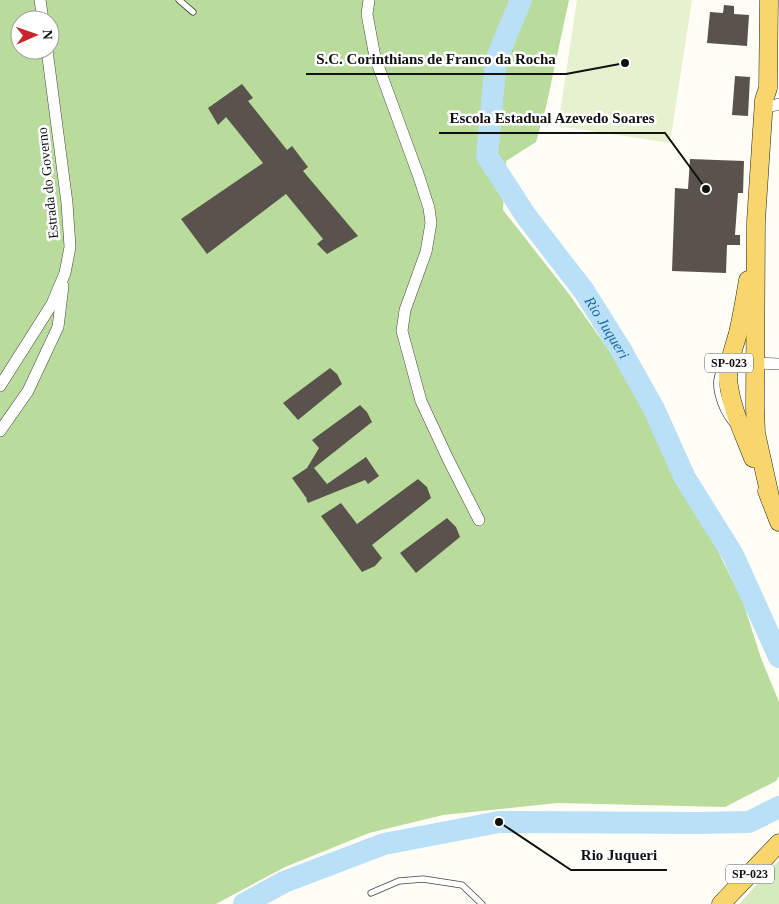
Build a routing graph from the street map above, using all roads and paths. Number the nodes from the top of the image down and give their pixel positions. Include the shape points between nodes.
1 (179, 0) edge
2 (369, 0) edge
3 (761, 0) edge
4 (769, 0) edge
5 (193, 12) dead end
6 (48, 60) edge
7 (769, 104) edge
8 (756, 221) junction
9 (65, 272) junction
10 (745, 300) junction
11 (756, 363) junction
12 (779, 364) edge
13 (0, 386) edge
14 (0, 431) edge
15 (771, 501) junction
16 (479, 520) dead end
17 (779, 522) edge
18 (776, 850) edge
19 (371, 893) dead end
20 (482, 904) edge
21 (721, 904) edge

1 - 5 lane
2 - 16 street via 367,14 374,57 419,177 431,222 426,252 405,310 402,331 422,401
3 - 7 main road via 760,88
4 - 7 main road, SP-023
6 - 9 street, Estrada do Governo via 67,203 70,246
7 - 8 main road, SP-023
8 - 10 main road, SP-023
8 - 11 main road, SP-023
9 - 13 street, Estrada do Governo via 52,304
9 - 14 street via 58,327 28,391
10 - 11 main road via 749,347
10 - 15 main road, SP-023 via 730,360 730,394
11 - 12 street
11 - 15 main road, SP-023 via 756,433
15 - 17 main road, SP-023
18 - 21 main road, SP-023
19 - 20 lane via 399,881 423,879 462,885

